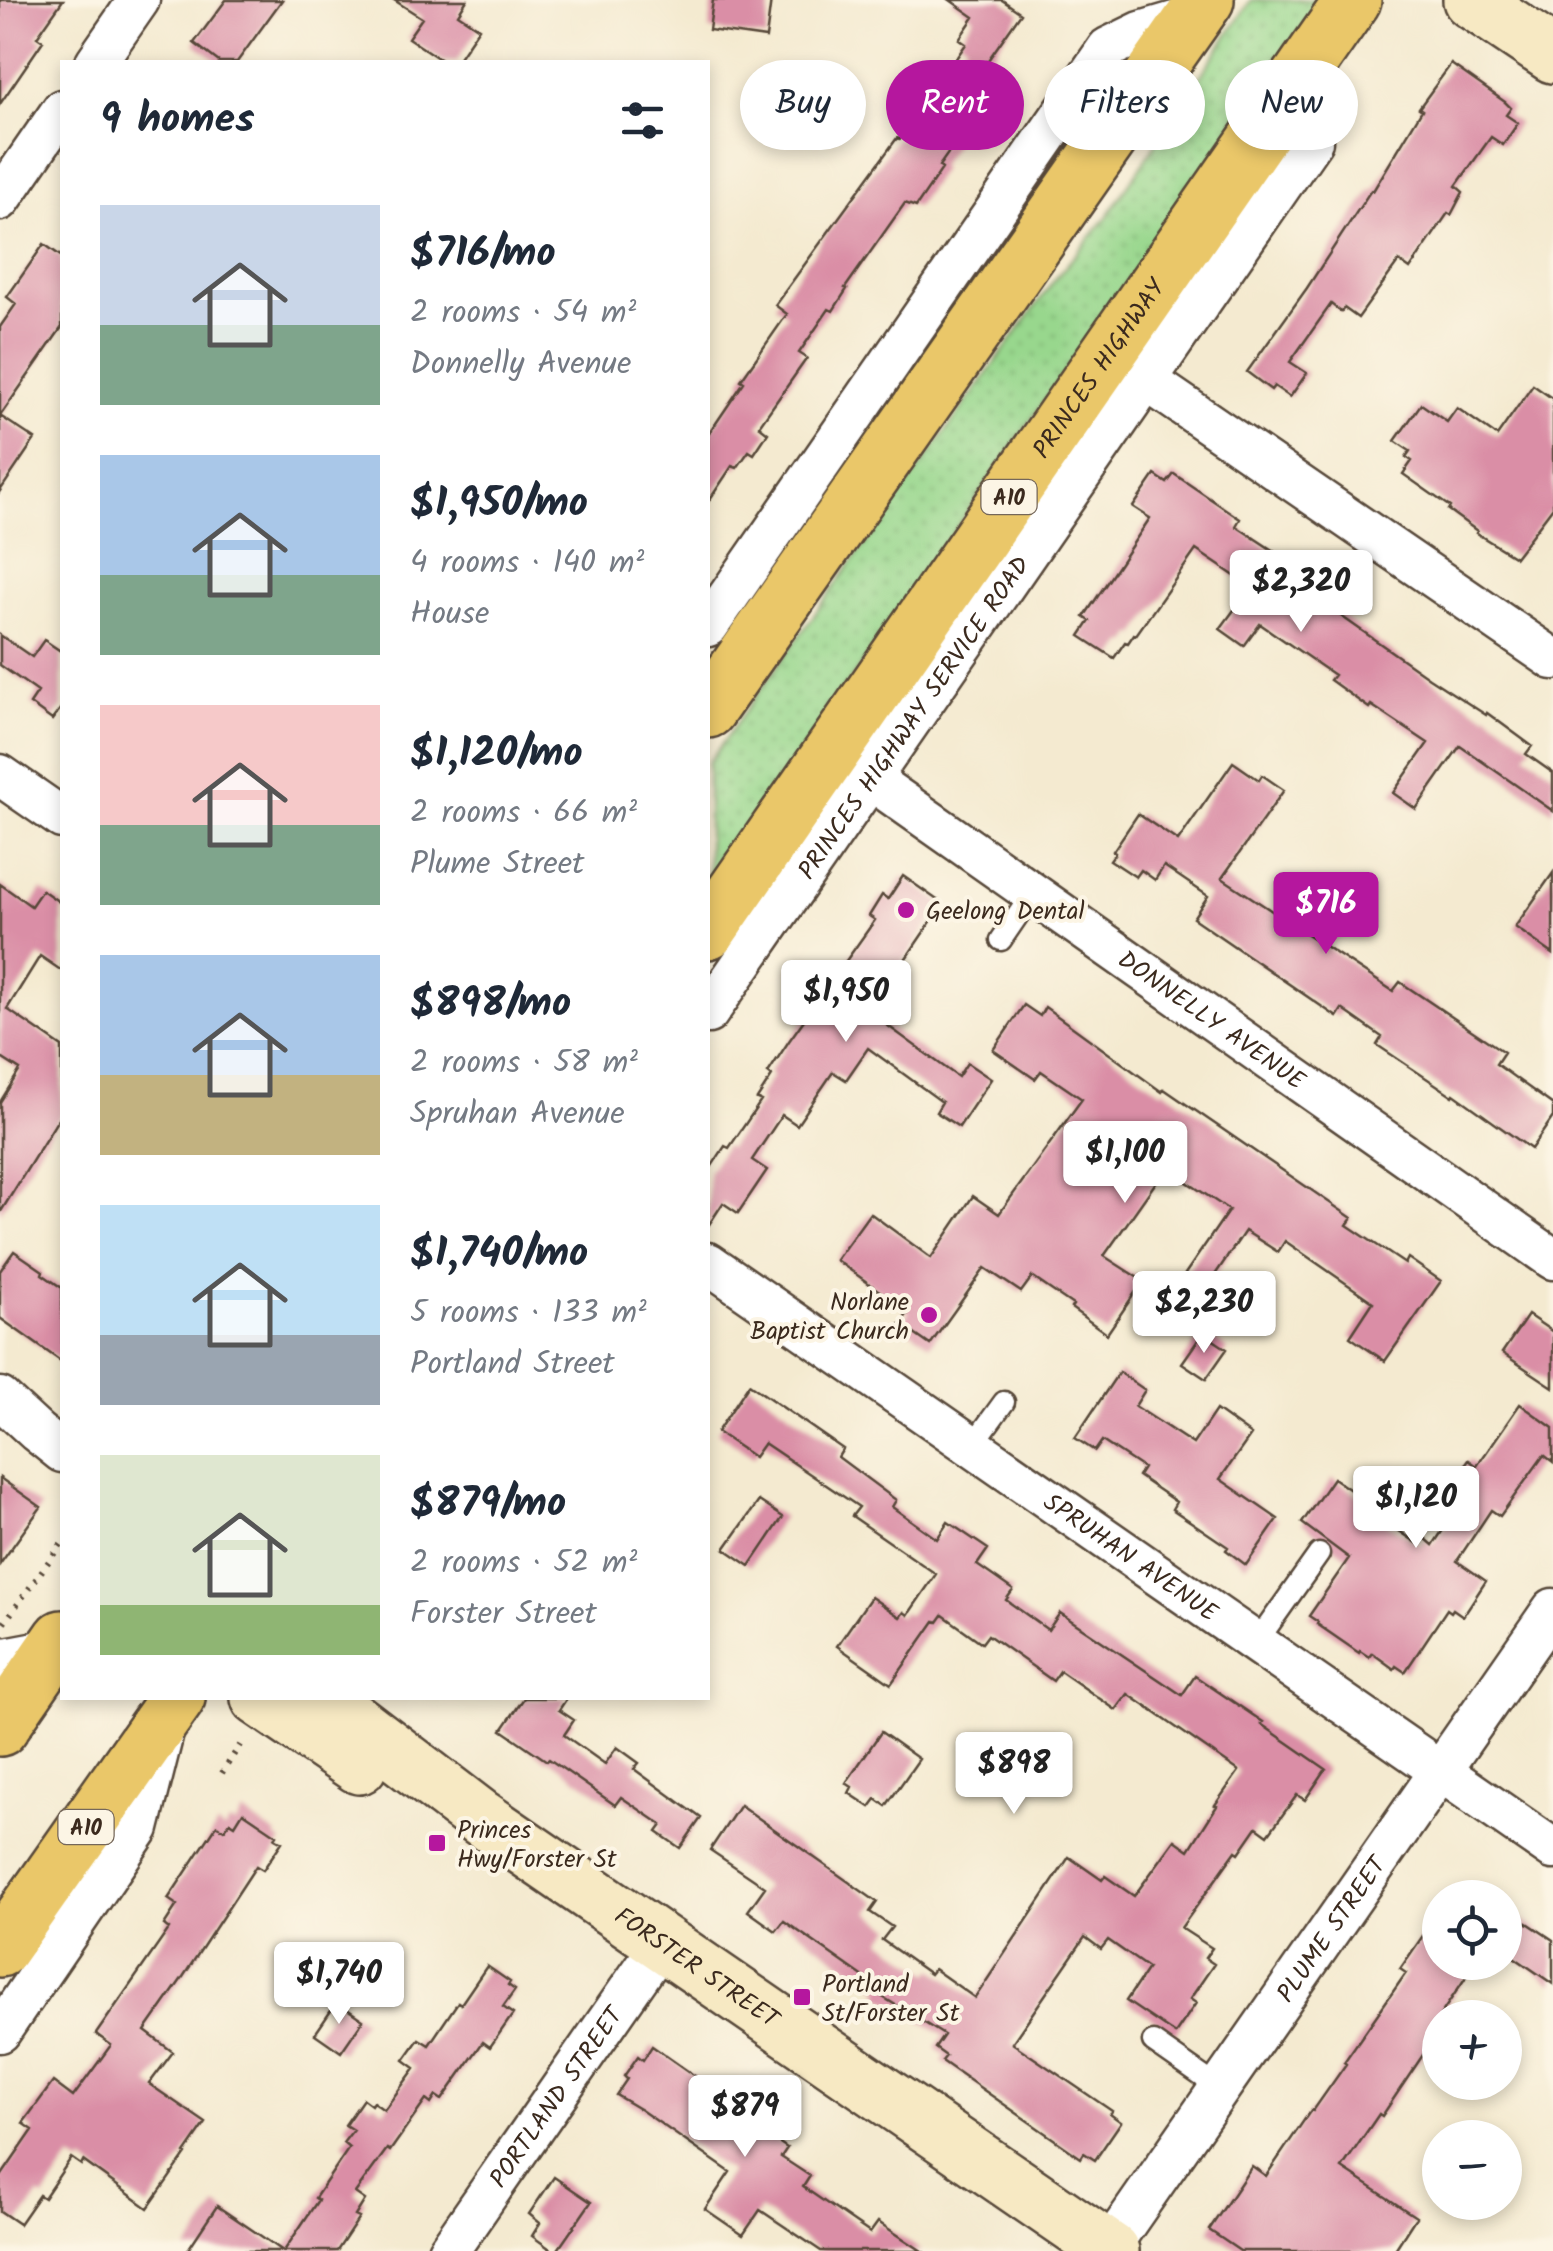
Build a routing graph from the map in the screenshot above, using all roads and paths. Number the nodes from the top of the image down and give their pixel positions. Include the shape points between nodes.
1 (139, 0) edge
2 (1353, 0) edge
3 (1471, 0) edge
4 (1200, 8) edge
5 (1553, 56) edge
6 (97, 60) edge
7 (1311, 60) edge
8 (60, 113) edge
9 (1249, 150) edge
10 (1306, 150) edge
11 (3, 188) edge
12 (1146, 380) junction
13 (710, 623) edge
14 (1553, 659) edge
15 (710, 707) edge
16 (0, 775) edge
17 (870, 779) junction
18 (60, 817) edge
19 (1033, 893) junction
20 (710, 928) edge
21 (1000, 940) dead end
22 (710, 1010) edge
23 (1553, 1259) edge
24 (710, 1264) edge
25 (0, 1381) edge
26 (0, 1398) edge
27 (1004, 1402) dead end
28 (60, 1417) edge
29 (972, 1446) junction
30 (60, 1450) edge
31 (60, 1546) edge
32 (1319, 1554) dead end
33 (22, 1598) dead end
34 (1553, 1609) edge
35 (60, 1640) edge
36 (60, 1642) edge
37 (1256, 1644) junction
38 (0, 1660) edge
39 (327, 1700) edge
40 (174, 1702) edge
41 (250, 1721) edge
42 (0, 1728) edge
43 (1440, 1771) junction
44 (222, 1772) dead end
45 (481, 1818) junction
46 (1553, 1849) edge
47 (662, 1943) junction
48 (0, 1949) edge
49 (0, 2032) edge
50 (1153, 2042) dead end
51 (1218, 2088) junction
52 (1110, 2250) edge
53 (448, 2251) edge

1 - 6 street
2 - 7 highway, PRINCES HIGHWAY / A10
3 - 5 street
4 - 13 street via 1108,48
4 - 15 highway
8 - 11 street
9 - 20 highway, PRINCES HIGHWAY / A10
10 - 12 street, PRINCES HIGHWAY SERVICE ROAD
12 - 14 street
12 - 17 street, PRINCES HIGHWAY SERVICE ROAD
16 - 18 street
17 - 19 street, DONNELLY AVENUE
17 - 22 street, PRINCES HIGHWAY SERVICE ROAD
19 - 21 lane
19 - 23 street, DONNELLY AVENUE
24 - 29 street, SPRUHAN AVENUE
25 - 28 street
26 - 30 street
27 - 29 lane
29 - 37 street, SPRUHAN AVENUE
31 - 33 path
32 - 37 lane
34 - 43 street, PLUME STREET
35 - 38 street
36 - 42 highway
37 - 43 street, SPRUHAN AVENUE
39 - 45 street, FORSTER STREET
40 - 48 highway, A10
40 - 49 street via 139,1828
41 - 44 path
41 - 45 street, FORSTER STREET
43 - 46 street, SPRUHAN AVENUE
43 - 51 street, PLUME STREET
45 - 47 street, FORSTER STREET
47 - 52 street, FORSTER STREET
47 - 53 street, PORTLAND STREET
50 - 51 lane
51 - 52 street, PLUME STREET

